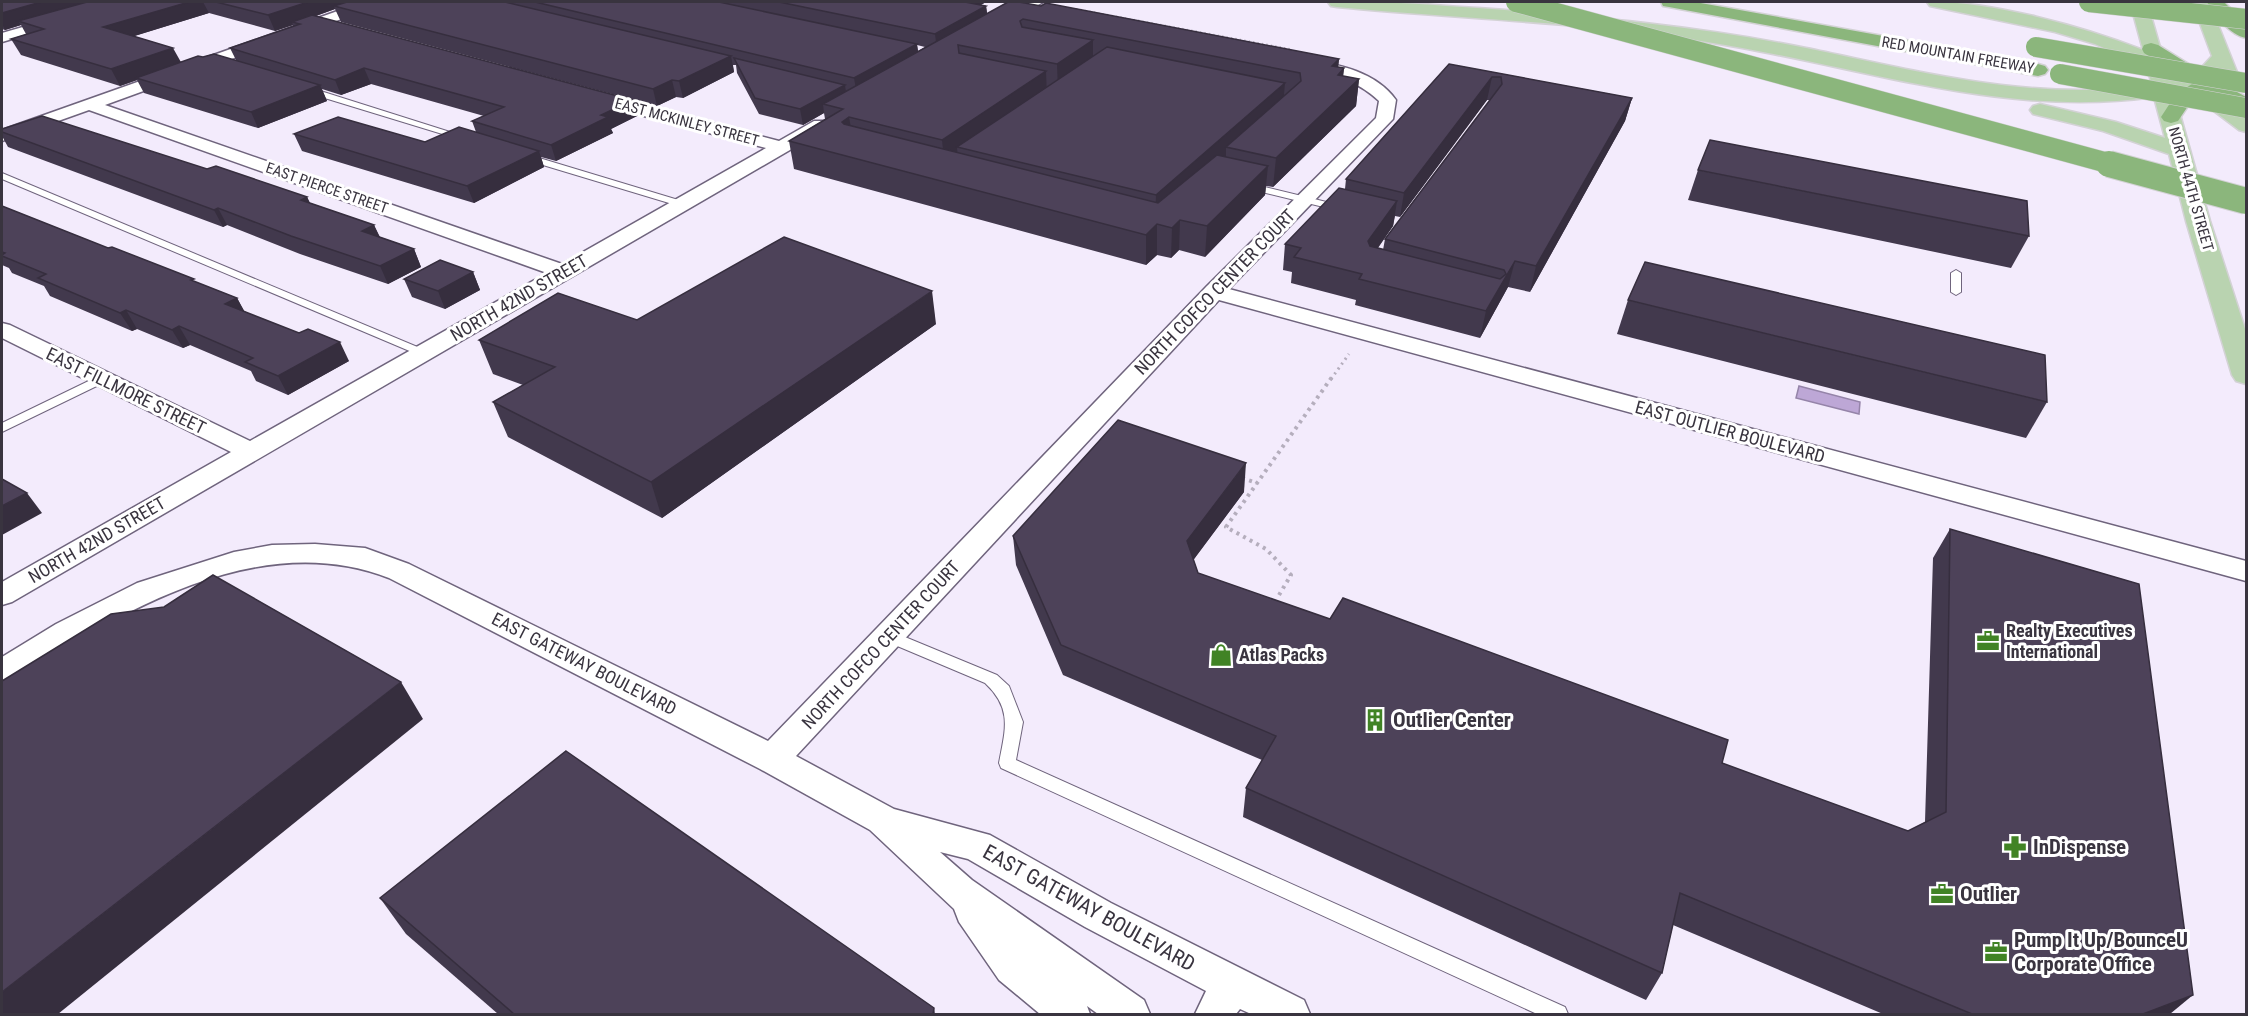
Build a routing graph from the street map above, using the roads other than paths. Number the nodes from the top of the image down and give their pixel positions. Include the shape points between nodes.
1 (86, 2) edge
2 (123, 2) edge
3 (375, 2) edge
4 (1337, 2) edge
5 (1516, 2) edge
6 (1669, 2) edge
7 (1936, 2) edge
8 (1956, 2) edge
9 (2111, 2) edge
10 (2132, 2) edge
11 (2139, 2) edge
12 (2200, 2) edge
13 (2215, 2) edge
14 (105, 7) junction
15 (2079, 8) edge
16 (1063, 12) edge
17 (2247, 14) edge
18 (1007, 16) edge
19 (2247, 19) edge
20 (315, 22) junction
21 (349, 32) edge
22 (2247, 33) edge
23 (2, 38) edge
24 (2013, 42) dead end
25 (1770, 47) junction
26 (1288, 55) edge
27 (2154, 57) junction
28 (2221, 57) junction
29 (210, 60) junction
30 (233, 67) edge
31 (1802, 80) junction
32 (2199, 83) junction
33 (300, 87) edge
34 (2163, 89) junction
35 (2242, 92) edge
36 (588, 96) edge
37 (90, 105) junction
38 (843, 112) edge
39 (2171, 117) junction
40 (2247, 125) edge
41 (2, 136) edge
42 (480, 142) edge
43 (781, 147) junction
44 (2179, 150) junction
45 (514, 153) edge
46 (2, 176) edge
47 (1235, 183) edge
48 (2247, 189) edge
49 (1304, 199) junction
50 (2247, 201) edge
51 (682, 204) junction
52 (1348, 210) edge
53 (564, 272) junction
54 (1956, 273) dead end
55 (1214, 292) junction
56 (1956, 292) dead end
57 (2, 330) edge
58 (2240, 331) edge
59 (423, 353) junction
60 (2247, 375) edge
61 (101, 379) junction
62 (2, 428) edge
63 (251, 452) junction
64 (2247, 571) edge
65 (2, 595) edge
66 (888, 636) junction
67 (2, 672) edge
68 (772, 759) junction
69 (882, 820) junction
70 (959, 892) junction
71 (1223, 1000) edge
72 (1070, 1014) edge
73 (1130, 1014) edge
74 (1290, 1014) edge
75 (1558, 1014) edge

1 - 14 street
2 - 14 street
3 - 20 street
4 - 25 main road via 1634,27
5 - 31 highway, bridge
6 - 35 highway, RED MOUNTAIN FREEWAY, bridge via 2038,70
7 - 27 main road via 2063,27
8 - 15 main road via 2029,10
9 - 15 main road via 2103,7
10 - 17 highway
11 - 27 main road, NORTH 44TH STREET
12 - 28 main road
13 - 22 highway
14 - 23 street
15 - 19 highway, bridge
16 - 18 street
20 - 21 street
20 - 29 street
24 - 35 highway, RED MOUNTAIN FREEWAY, bridge
25 - 34 main road via 2025,95 2103,97
25 - 44 main road via 2101,124
26 - 49 street, NORTH COFCO CENTER COURT via 1371,83 1388,100 1384,119
27 - 32 main road
27 - 34 main road, NORTH 44TH STREET
28 - 32 main road
28 - 35 main road
29 - 30 lane
29 - 37 street
31 - 48 highway, bridge
31 - 50 highway, bridge
32 - 34 main road
32 - 35 highway
32 - 39 highway via 2181,99
32 - 40 main road
33 - 42 lane
34 - 39 main road, NORTH 44TH STREET
35 - 40 main road
36 - 43 street, EAST MCKINLEY STREET
37 - 41 street
37 - 53 street, EAST PIERCE STREET
38 - 43 street, NORTH 42ND STREET
39 - 44 main road, NORTH 44TH STREET
43 - 51 street, NORTH 42ND STREET
44 - 58 main road, NORTH 44TH STREET via 2198,221
45 - 51 lane
46 - 59 lane
47 - 49 lane
49 - 52 lane
49 - 55 street, NORTH COFCO CENTER COURT
51 - 53 street, NORTH 42ND STREET
53 - 59 street, NORTH 42ND STREET
54 - 56 lane
55 - 64 street, EAST OUTLIER BOULEVARD
55 - 66 street, NORTH COFCO CENTER COURT
57 - 61 street, EAST FILLMORE STREET
58 - 60 main road, NORTH 44TH STREET
59 - 63 street, NORTH 42ND STREET
61 - 62 lane
61 - 63 street, EAST FILLMORE STREET
63 - 65 street, NORTH 42ND STREET
66 - 68 street, NORTH COFCO CENTER COURT
66 - 75 lane via 991,679 1003,690 1015,722 1007,763
67 - 68 street, EAST GATEWAY BOULEVARD via 147,590 234,562 272,555 365,558 399,571
68 - 69 street, EAST GATEWAY BOULEVARD
69 - 70 street, EAST GATEWAY BOULEVARD
69 - 71 street, EAST GATEWAY BOULEVARD via 977,846 1098,915
70 - 72 street, EAST GATEWAY BOULEVARD via 1013,967
70 - 73 street, EAST GATEWAY BOULEVARD
71 - 74 street, EAST GATEWAY BOULEVARD

